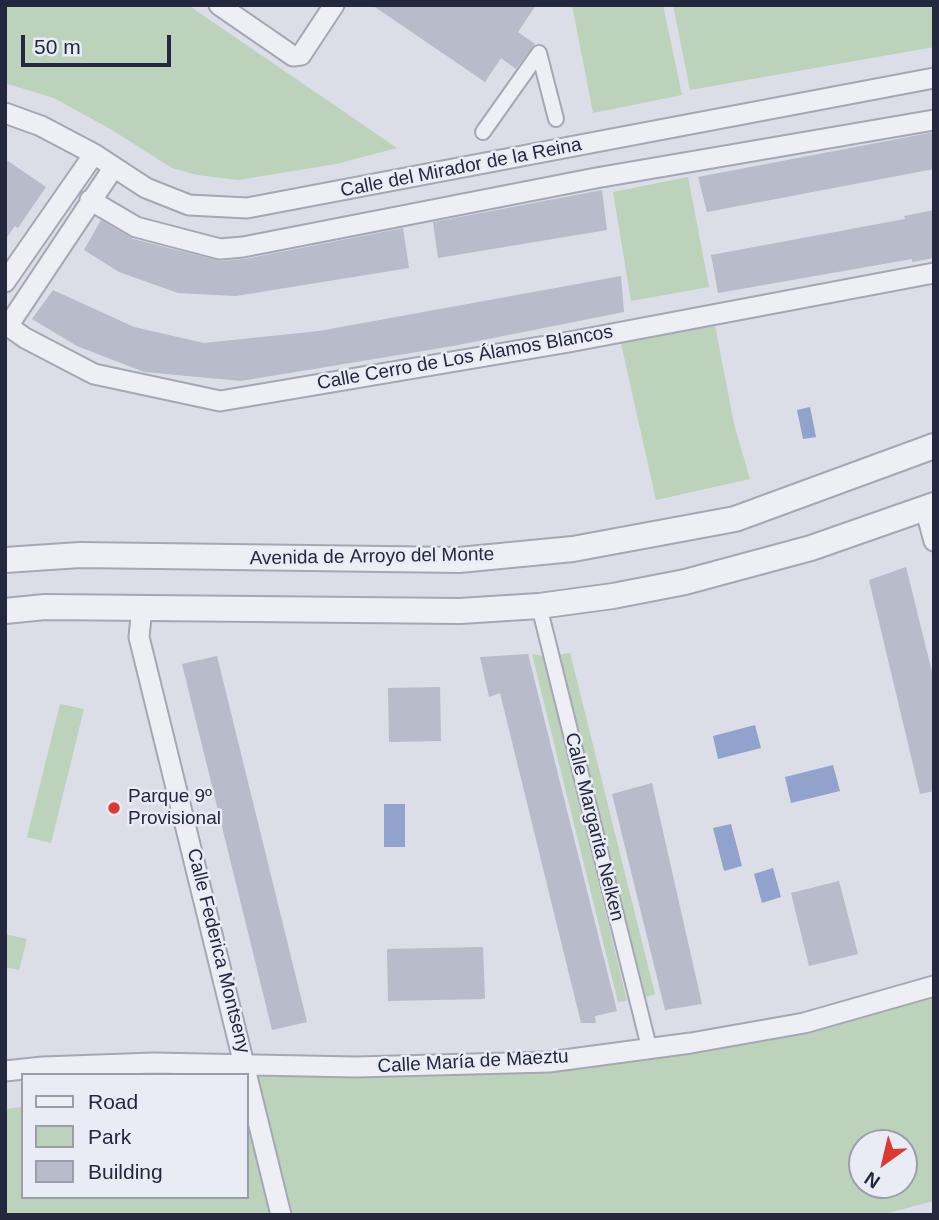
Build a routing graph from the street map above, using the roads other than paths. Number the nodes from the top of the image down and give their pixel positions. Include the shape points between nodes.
1 (219, 5) edge
2 (334, 5) edge
3 (934, 78) edge
4 (5, 113) edge
5 (556, 119) dead end
6 (934, 120) edge
7 (483, 132) dead end
8 (94, 154) junction
9 (114, 167) junction
10 (90, 200) junction
11 (934, 273) edge
12 (5, 282) edge
13 (7, 325) edge
14 (934, 446) edge
15 (929, 506) edge
16 (934, 541) edge
17 (5, 560) edge
18 (539, 606) junction
19 (142, 607) junction
20 (5, 611) edge
21 (934, 986) edge
22 (649, 1047) junction
23 (246, 1064) junction
24 (5, 1071) edge
25 (281, 1215) edge

1 - 2 street via 293,56 301,55
3 - 9 street, Calle del Mirador de la Reina via 247,208 189,205 146,188
4 - 8 street, Calle del Mirador de la Reina
5 - 7 street via 539,53
6 - 10 street, Calle del Mirador de la Reina via 596,178 243,247 220,249 136,227
8 - 9 street, Calle del Mirador de la Reina
8 - 12 street
9 - 10 street, Calle Cerro de Los Álamos Blancos
10 - 13 street, Calle Cerro de Los Álamos Blancos
11 - 13 street, Calle Cerro de Los Álamos Blancos via 569,342 220,401 94,374
14 - 17 street, Avenida de Arroyo del Monte via 735,519 573,549 459,560 80,555
15 - 16 street
15 - 18 street via 811,548 709,576
18 - 19 street via 460,611
18 - 22 street, Calle Margarita Nelken
19 - 20 street
19 - 23 street, Calle Federica Montseny via 139,637
21 - 22 street, Calle María de Maeztu via 804,1023
22 - 23 street, Calle María de Maeztu via 549,1062 356,1067
23 - 24 street, Calle María de Maeztu via 89,1064
23 - 25 street, Calle Federica Montseny

